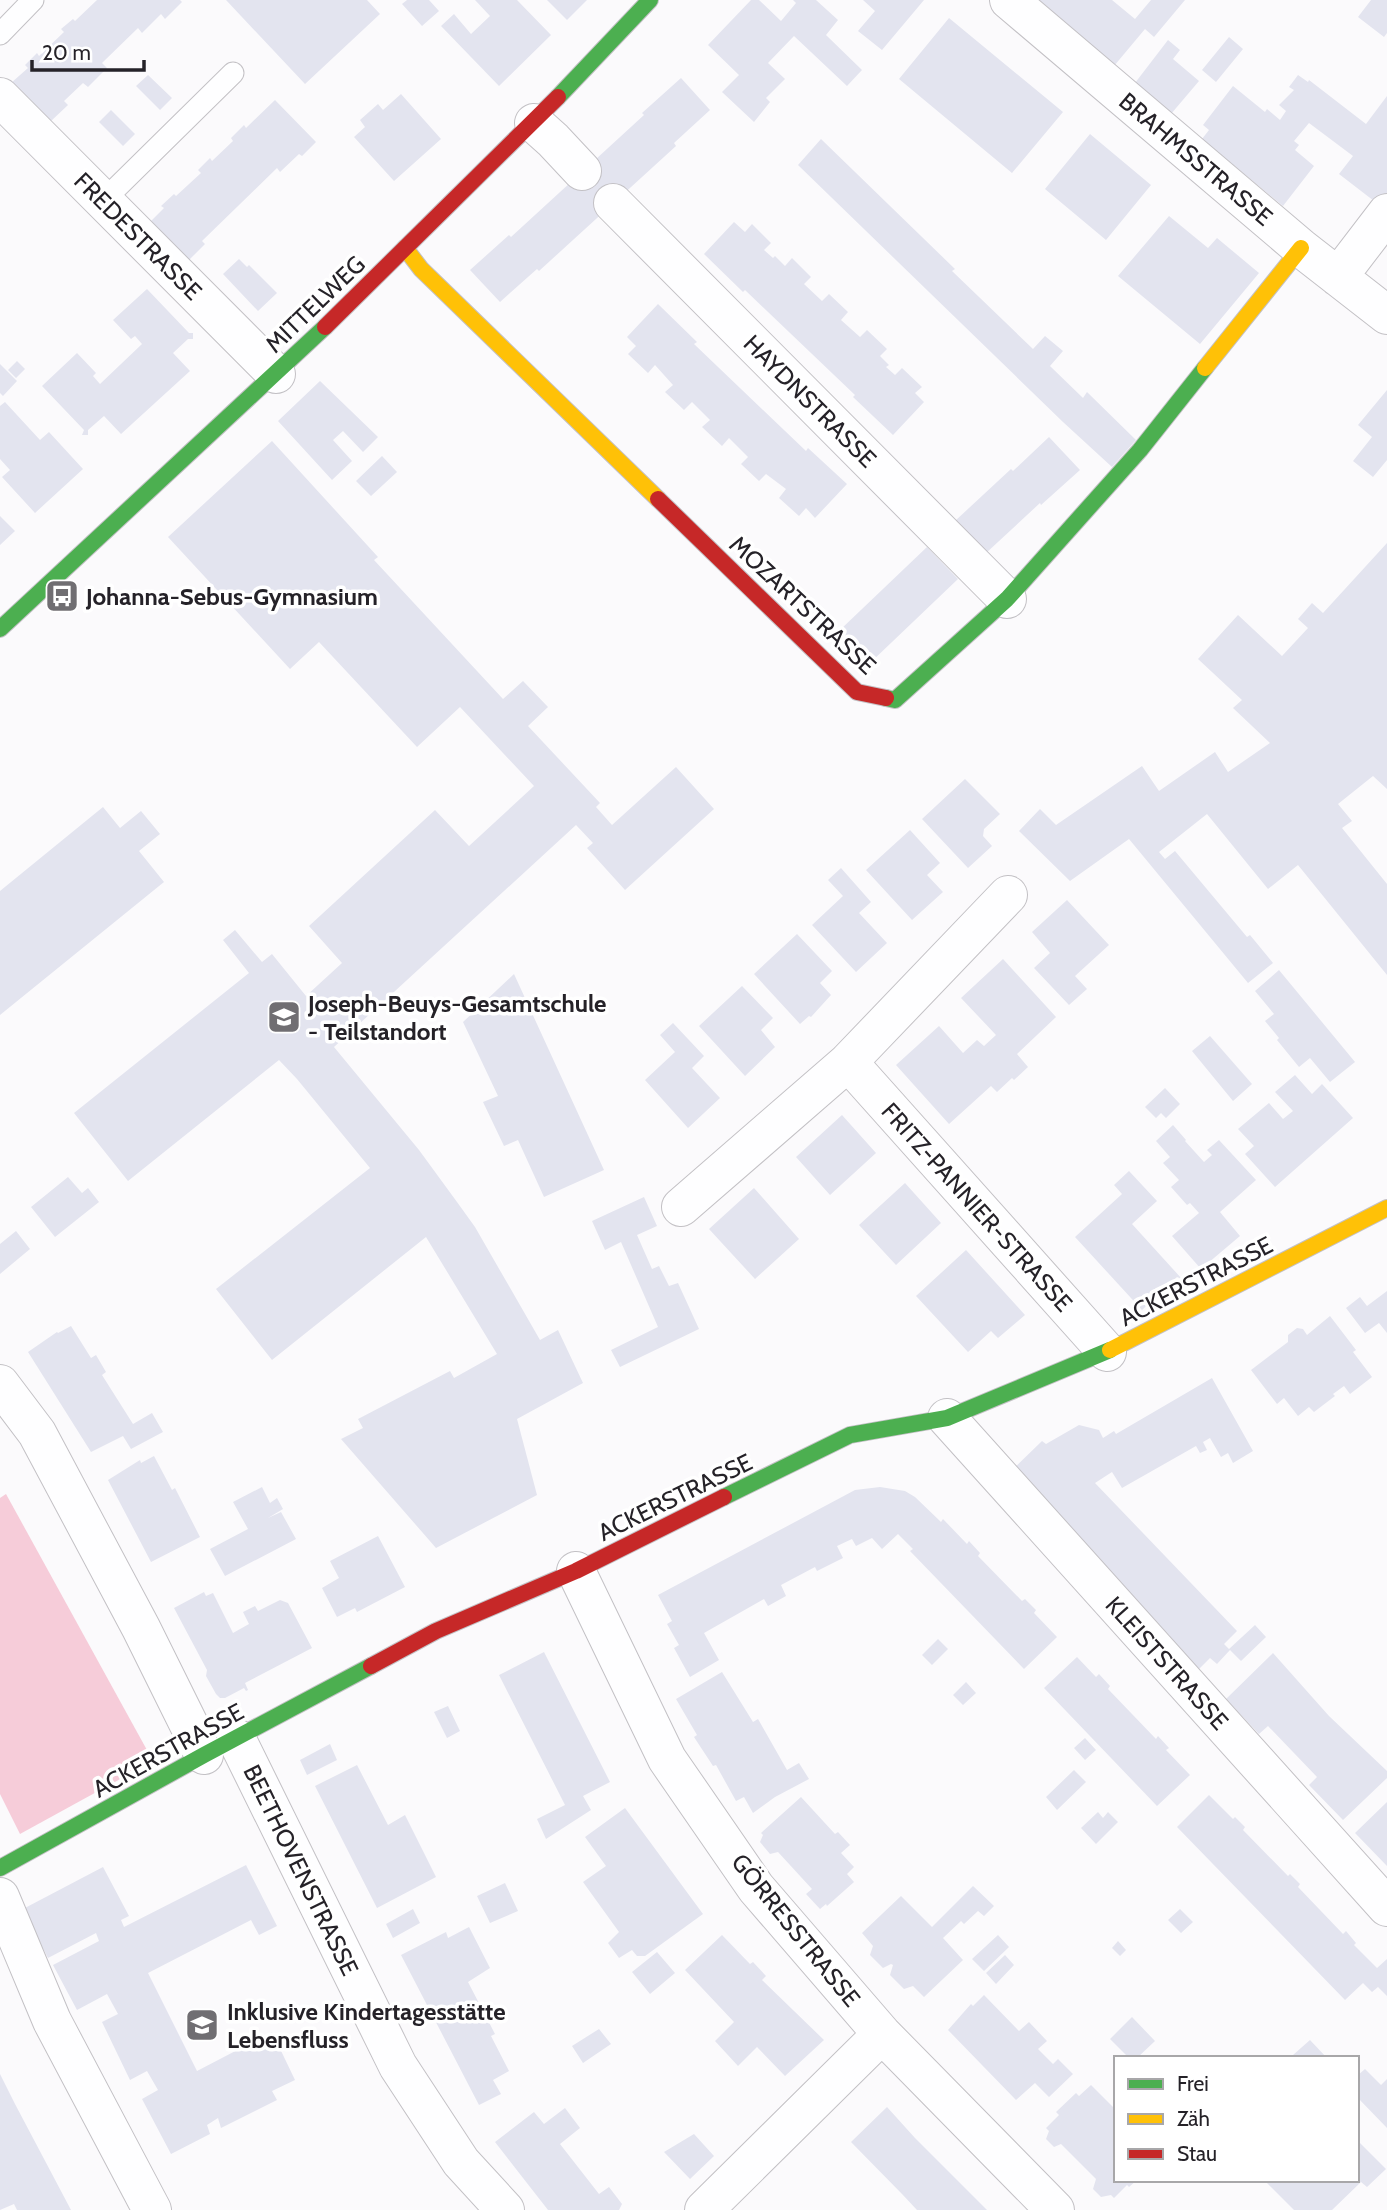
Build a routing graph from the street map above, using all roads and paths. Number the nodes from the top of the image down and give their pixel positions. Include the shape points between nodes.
1 (33, 0) edge
2 (650, 0) edge
3 (1009, 0) edge
4 (0, 34) edge
5 (233, 73) dead end
6 (0, 97) edge
7 (534, 123) junction
8 (582, 171) dead end
9 (103, 201) junction
10 (613, 203) dead end
11 (1387, 213) edge
12 (405, 248) junction
13 (1301, 248) junction
14 (1338, 277) junction
15 (1387, 315) edge
16 (276, 374) junction
17 (1007, 599) junction
18 (0, 629) edge
19 (1008, 895) dead end
20 (848, 1062) junction
21 (681, 1207) dead end
22 (1387, 1208) edge
23 (1107, 1352) junction
24 (0, 1384) edge
25 (947, 1418) junction
26 (576, 1571) junction
27 (220, 1747) junction
28 (0, 1868) edge
29 (0, 1897) edge
30 (1387, 1908) edge
31 (882, 2034) junction
32 (152, 2210) edge
33 (505, 2210) edge
34 (704, 2210) edge
35 (1055, 2210) edge

1 - 4 lane
2 - 7 street, MITTELWEG
3 - 13 street, BRAHMSSTRASSE
5 - 9 lane
6 - 9 street, FREDESTRASSE
7 - 8 street
7 - 12 street, MITTELWEG
9 - 16 street, FREDESTRASSE
10 - 17 street, HAYDNSTRASSE
11 - 14 street
12 - 16 street, MITTELWEG
12 - 17 street, MOZARTSTRASSE via 421,269 857,692 895,700
13 - 14 street, BRAHMSSTRASSE
13 - 17 street, MOZARTSTRASSE via 1140,450
14 - 15 street, BRAHMSSTRASSE
16 - 18 street, MITTELWEG
19 - 20 street
20 - 21 street
20 - 23 street, FRITZ-PANNIER-STRASSE
22 - 23 street, ACKERSTRASSE
23 - 25 street, ACKERSTRASSE
24 - 27 street, BEETHOVENSTRASSE via 37,1433 141,1628
25 - 26 street, ACKERSTRASSE via 850,1435
25 - 30 street, KLEISTSTRASSE
26 - 27 street, ACKERSTRASSE via 436,1632
26 - 31 street, GÖRRESSTRASSE via 667,1759 756,1888
27 - 28 street, ACKERSTRASSE
27 - 33 street, BEETHOVENSTRASSE via 398,2066 461,2162
29 - 32 street via 52,2021
31 - 34 street
31 - 35 street, GÖRRESSTRASSE

